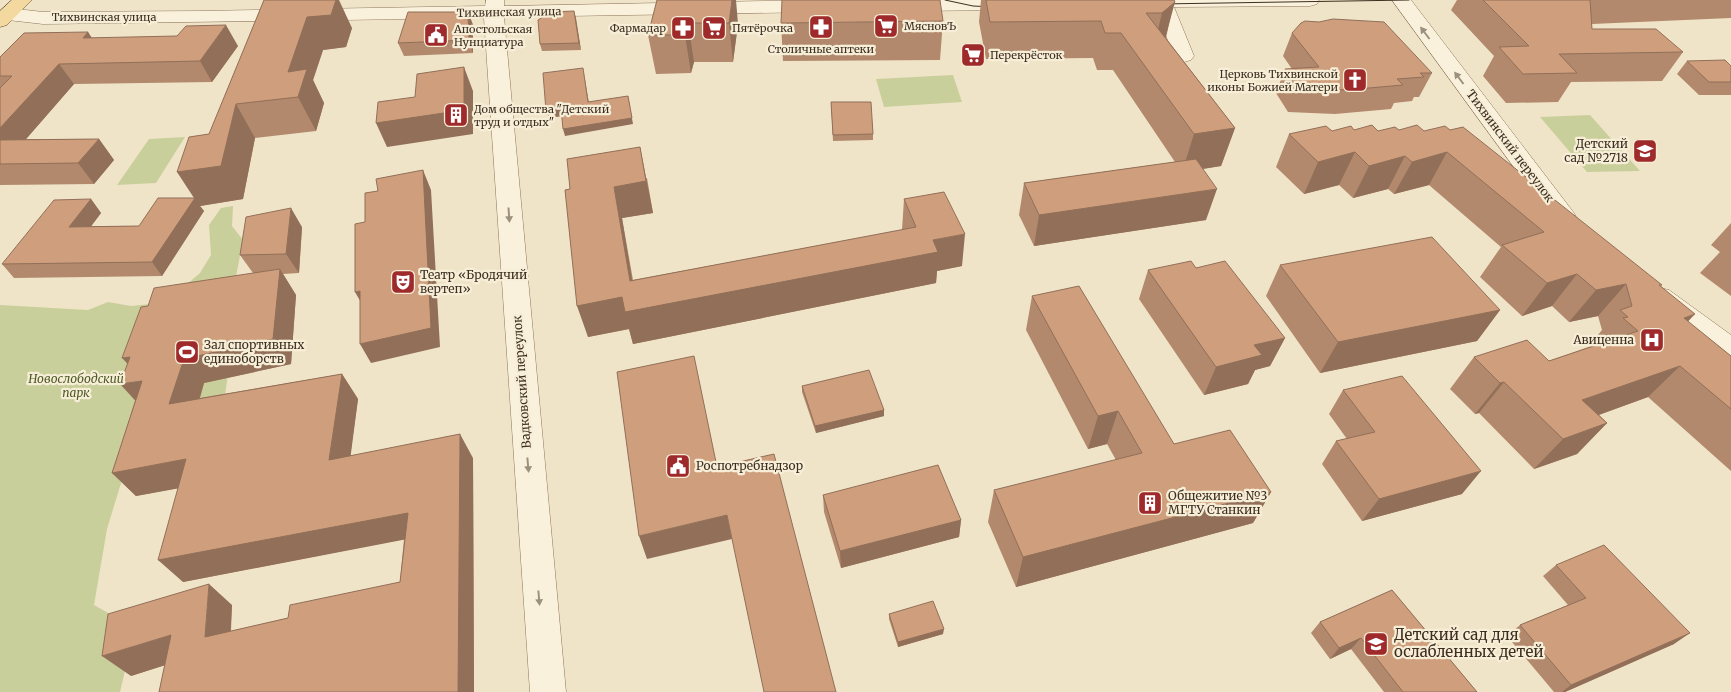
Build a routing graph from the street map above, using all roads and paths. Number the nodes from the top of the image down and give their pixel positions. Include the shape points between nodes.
1 (23, 0) edge
2 (1310, 0) edge
3 (1401, 0) edge
4 (1162, 2) junction
5 (923, 3) edge
6 (1122, 3) edge
7 (1037, 4) edge
8 (495, 6) edge
9 (839, 6) edge
10 (884, 6) edge
11 (4, 18) edge
12 (1184, 56) dead end
13 (1582, 237) edge
14 (1643, 284) edge
15 (1731, 350) edge
16 (548, 692) edge

1 - 11 main road
2 - 4 street
13 -> 3 street, Тихвинский переулок via 1563,218
4 - 6 street
4 - 12 street
5 - 7 street
5 - 10 street
8 - 9 street, Тихвинская улица
8 - 11 street, Тихвинская улица
8 -> 16 street, Вадковский переулок via 540,621
14 - 15 street

